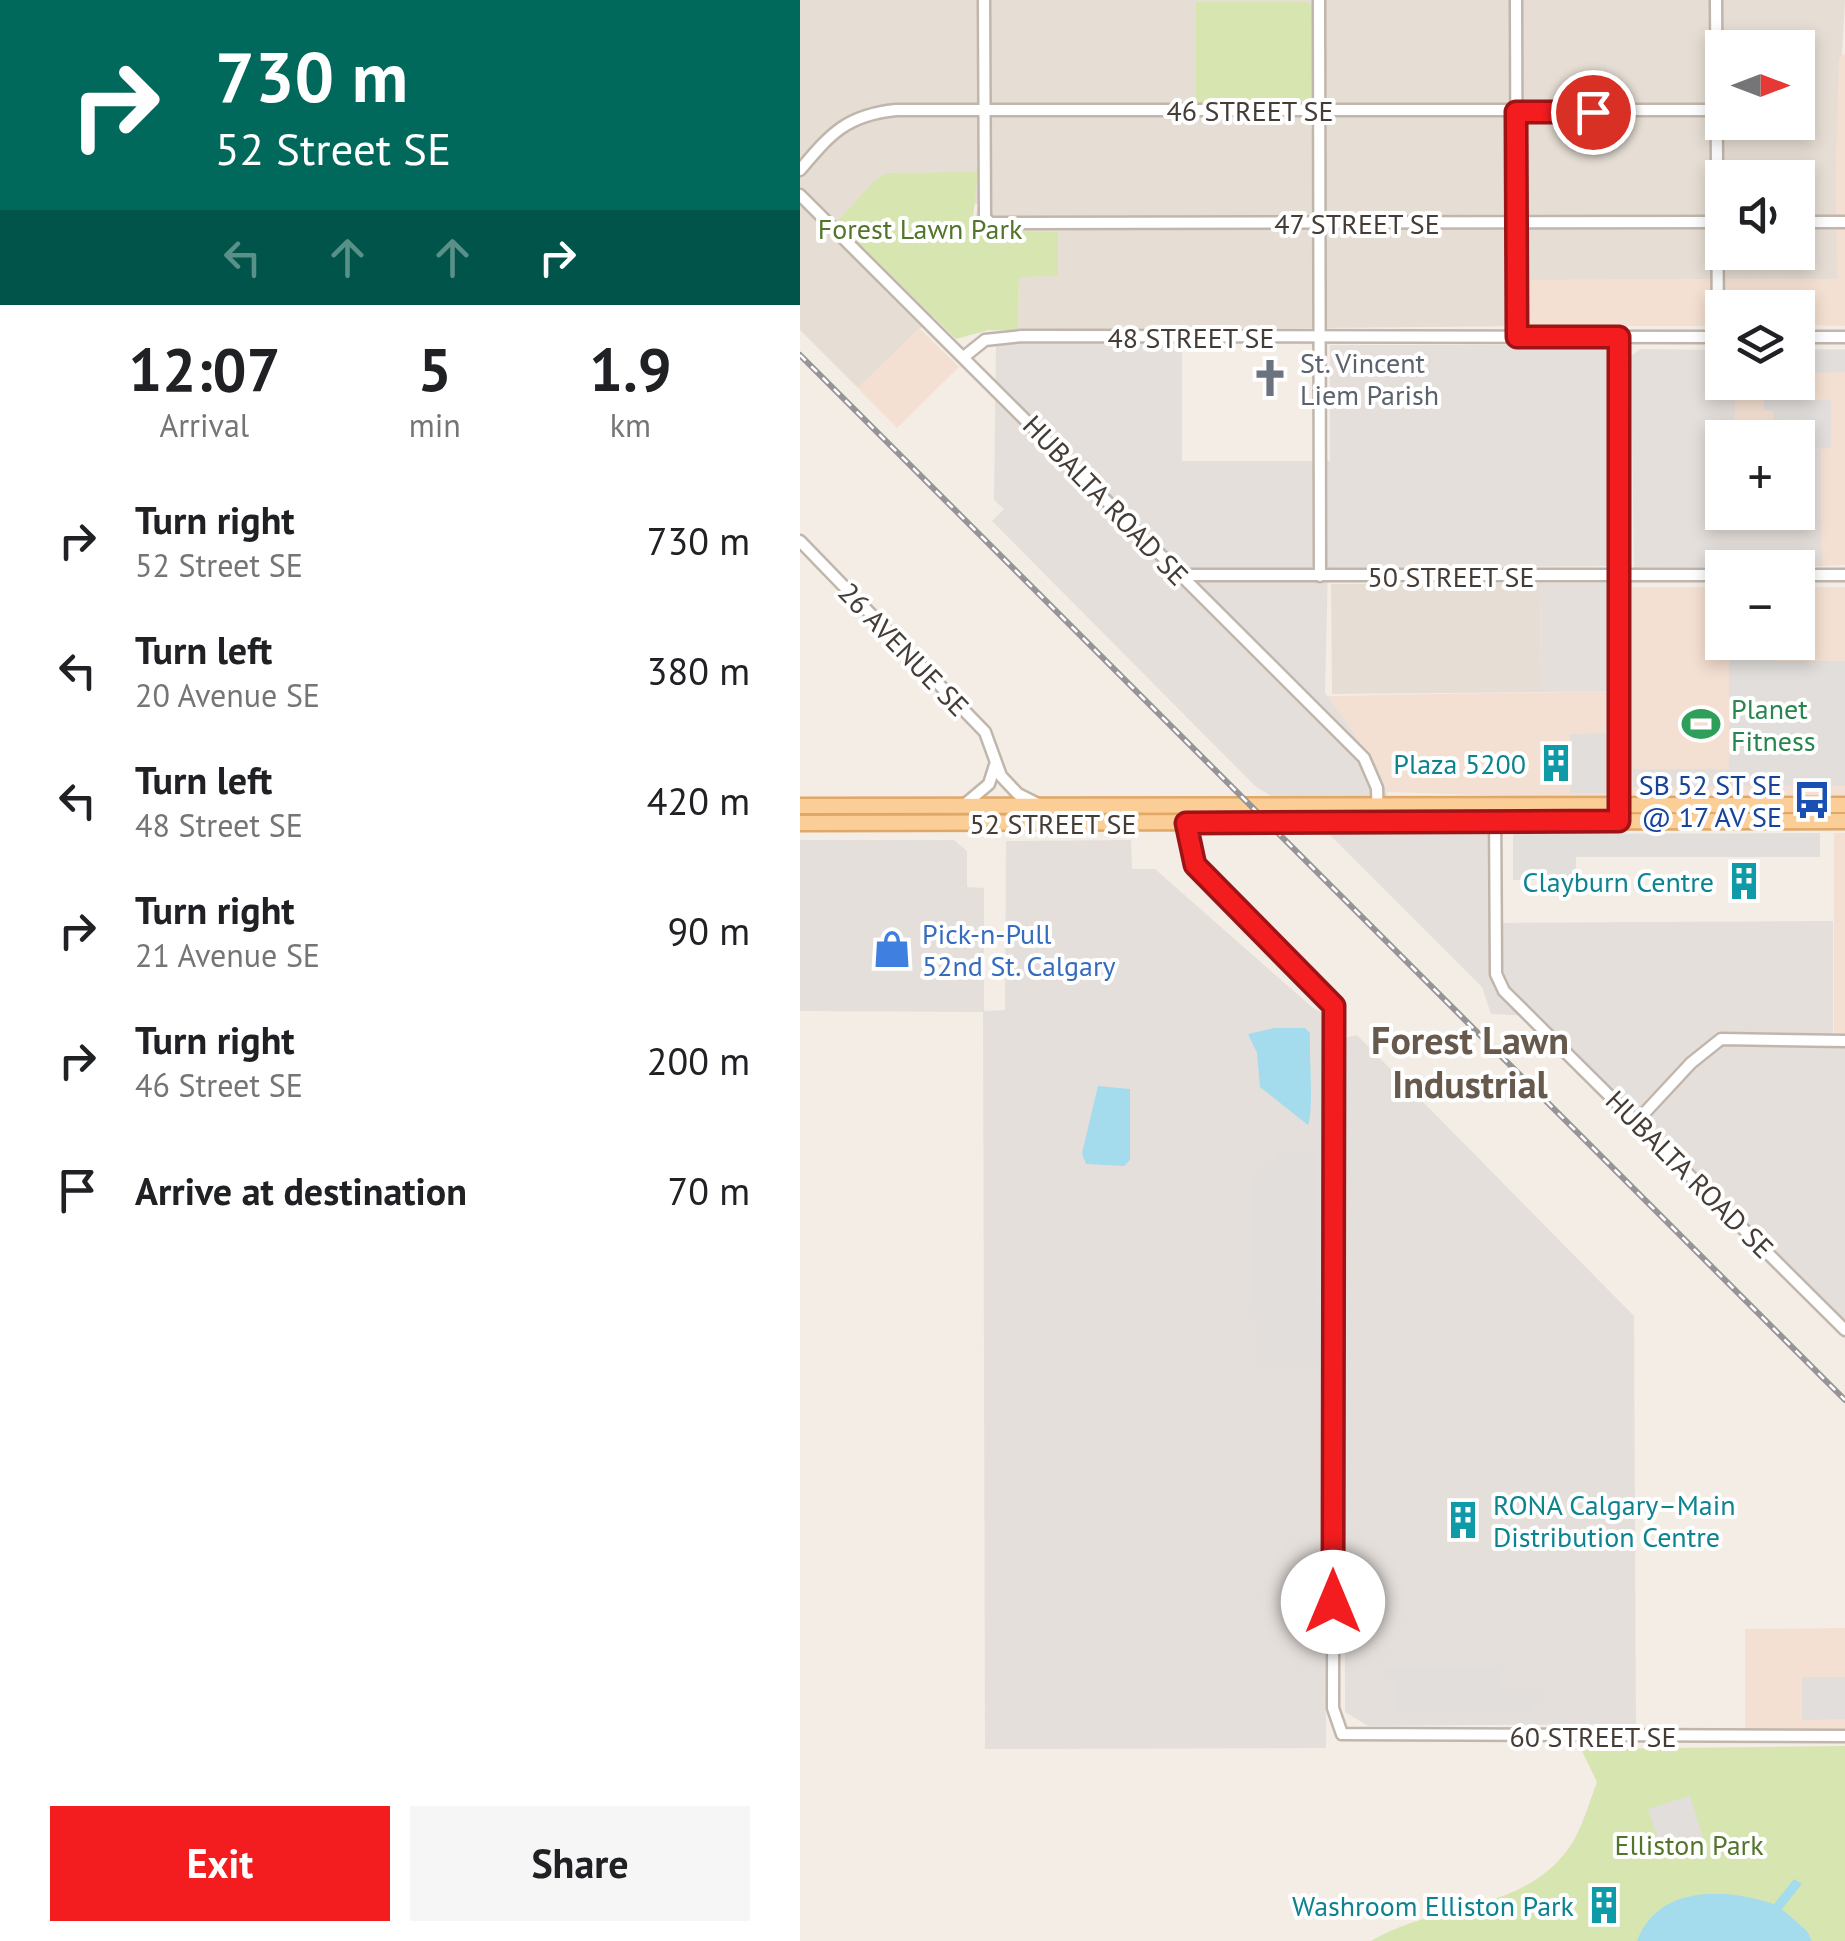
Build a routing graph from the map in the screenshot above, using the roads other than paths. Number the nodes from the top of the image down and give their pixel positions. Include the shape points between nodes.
1 (984, 0) edge
2 (1320, 0) edge
3 (1516, 0) edge
4 (1716, 0) edge
5 (1717, 30) edge
6 (984, 110) junction
7 (1320, 110) junction
8 (1705, 110) edge
9 (1516, 112) junction
10 (800, 170) edge
11 (800, 194) edge
12 (1517, 222) junction
13 (1705, 222) edge
14 (1815, 222) edge
15 (1845, 222) edge
16 (1320, 224) junction
17 (1320, 337) junction
18 (1517, 337) junction
19 (1619, 337) junction
20 (1705, 337) edge
21 (1815, 337) edge
22 (1845, 337) edge
23 (966, 356) junction
24 (800, 541) edge
25 (1619, 574) junction
26 (1180, 575) junction
27 (1705, 575) edge
28 (1815, 575) edge
29 (1845, 575) edge
30 (1320, 576) junction
31 (995, 764) junction
32 (1845, 805) edge
33 (800, 806) edge
34 (962, 806) junction
35 (1042, 806) junction
36 (1185, 806) junction
37 (1378, 806) junction
38 (1495, 806) junction
39 (1619, 813) junction
40 (1845, 821) edge
41 (800, 823) edge
42 (1186, 823) junction
43 (1378, 823) junction
44 (1496, 824) junction
45 (1845, 1040) edge
46 (1638, 1120) junction
47 (1845, 1330) edge
48 (1845, 1736) edge

1 - 6 street
2 - 7 street
3 - 9 street
4 - 5 street
6 - 7 street, 46 STREET SE
6 - 10 street, 46 STREET SE via 865,114 846,123
6 - 16 street, 47 STREET SE via 985,218 991,223
7 - 9 street, 46 STREET SE
7 - 16 street
8 - 9 street, 46 STREET SE
9 - 12 street
11 - 23 street, HUBALTA ROAD SE
12 - 13 street, 47 STREET SE
12 - 16 street, 47 STREET SE
12 - 18 street
14 - 15 street
16 - 17 street
17 - 18 street, 48 STREET SE
17 - 23 street, 48 STREET SE via 1000,337
17 - 30 street
18 - 19 street, 48 STREET SE
19 - 20 street, 48 STREET SE
19 - 25 street
21 - 22 street
23 - 26 street, HUBALTA ROAD SE
24 - 31 street, 26 AVENUE SE via 985,732
25 - 27 street, 50 STREET SE
25 - 30 street, 50 STREET SE
25 - 39 street
26 - 30 street, 50 STREET SE
26 - 37 street, HUBALTA ROAD SE via 1364,758
28 - 29 street
31 - 34 street via 989,784
31 - 35 street, 26 AVENUE SE via 1018,794
32 - 39 main road, 52 STREET SE
33 - 34 main road, 52 STREET SE
34 - 35 main road, 52 STREET SE
35 - 36 main road, 52 STREET SE
36 - 37 main road, 52 STREET SE
36 - 42 street
37 - 38 main road, 52 STREET SE
37 - 43 street, HUBALTA ROAD SE
38 - 39 main road, 52 STREET SE
38 - 44 street
39 - 40 main road, 52 STREET SE
39 - 44 main road, 52 STREET SE
41 - 42 main road, 52 STREET SE
42 - 43 main road, 52 STREET SE
42 - 48 street, 60 STREET SE via 1195,865 1334,1006 1333,1708 1342,1734
43 - 44 main road, 52 STREET SE
44 - 46 street, HUBALTA ROAD SE via 1496,974 1504,992
45 - 46 street via 1721,1040
46 - 47 street, HUBALTA ROAD SE

